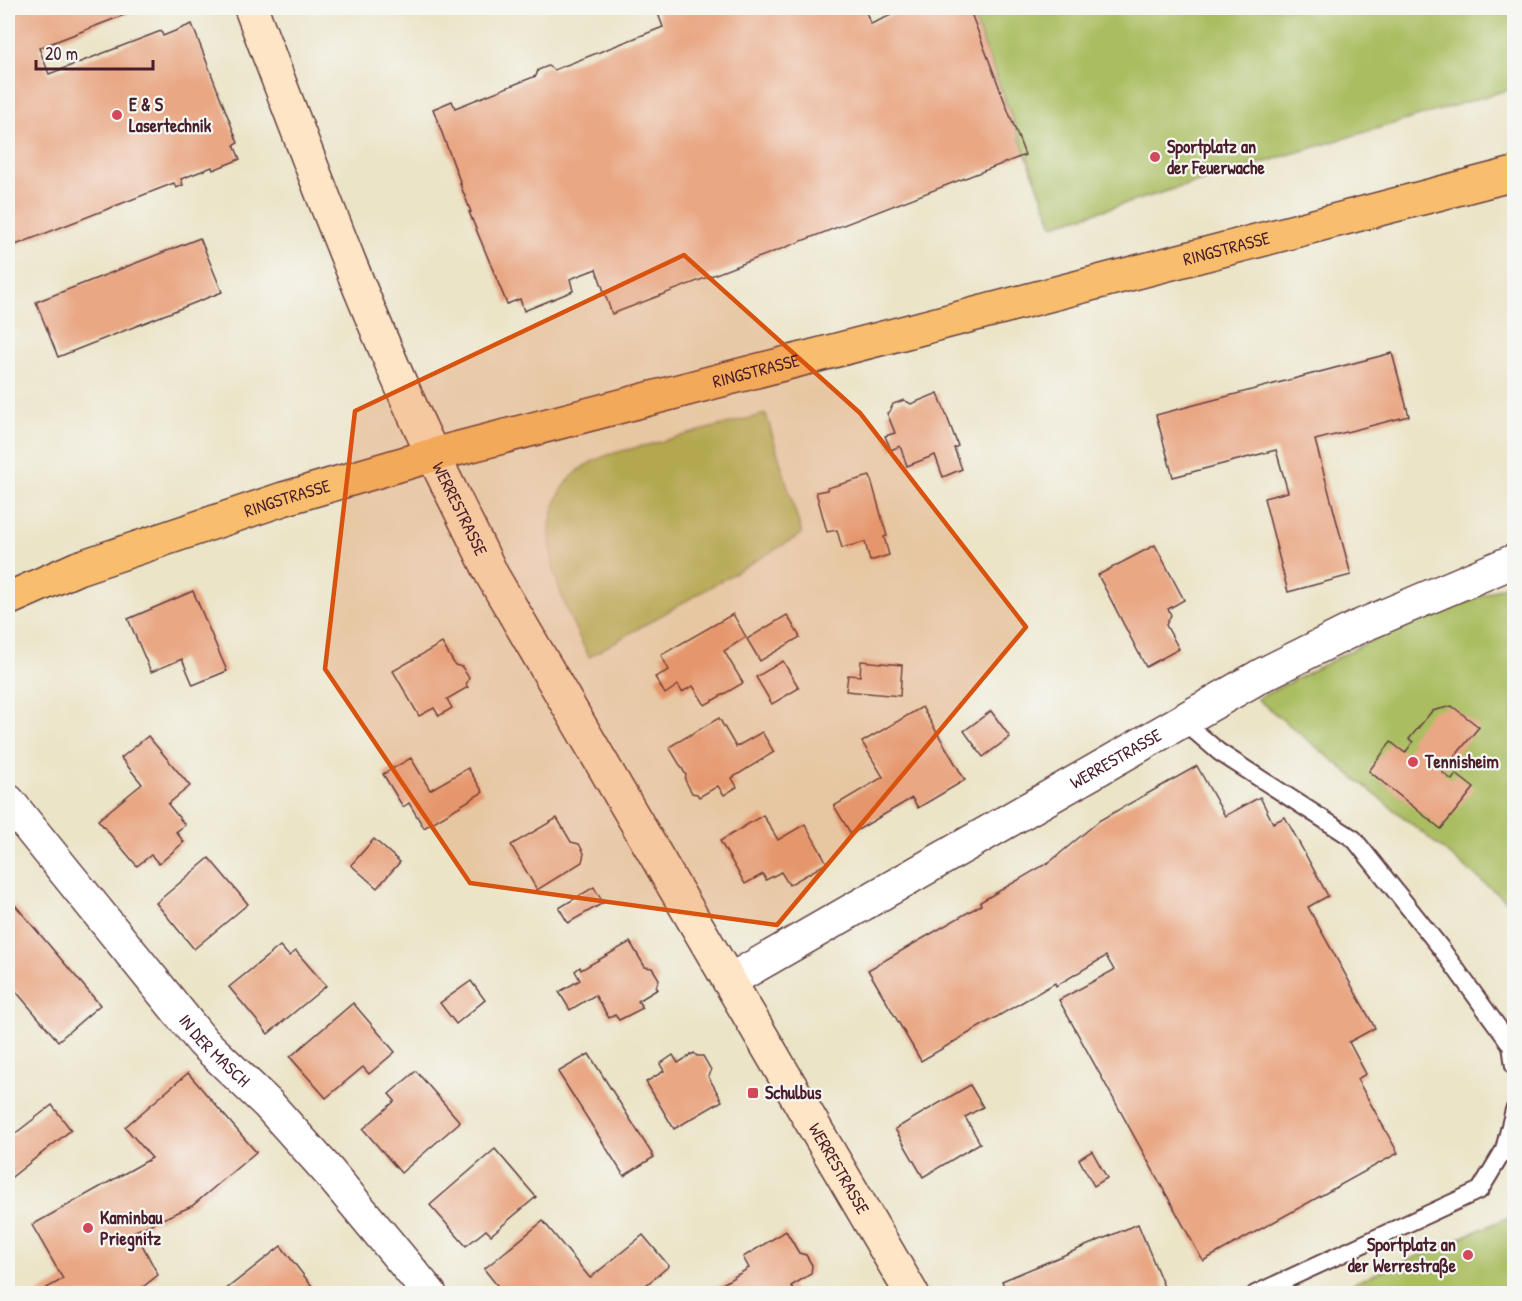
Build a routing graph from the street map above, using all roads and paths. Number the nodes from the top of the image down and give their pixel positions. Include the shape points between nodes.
1 (251, 8) edge
2 (1515, 174) edge
3 (433, 455) junction
4 (1515, 561) edge
5 (8, 599) edge
6 (1182, 720) junction
7 (8, 801) edge
8 (729, 981) junction
9 (1515, 1065) edge
10 (1515, 1110) edge
11 (430, 1293) edge
12 (912, 1293) edge
13 (1255, 1293) edge

1 - 3 main road, WERRESTRASSE via 349,259
2 - 3 main road, RINGSTRASSE
3 - 5 main road, RINGSTRASSE via 283,499 99,561
3 - 8 main road, WERRESTRASSE via 492,575
4 - 6 street, WERRESTRASSE via 1356,628
6 - 8 street, WERRESTRASSE
6 - 9 lane via 1218,752 1354,839 1440,946 1511,1045
7 - 11 street, IN DER MASCH via 203,1042 268,1104
8 - 12 main road, WERRESTRASSE
10 - 13 lane via 1504,1150 1480,1190

